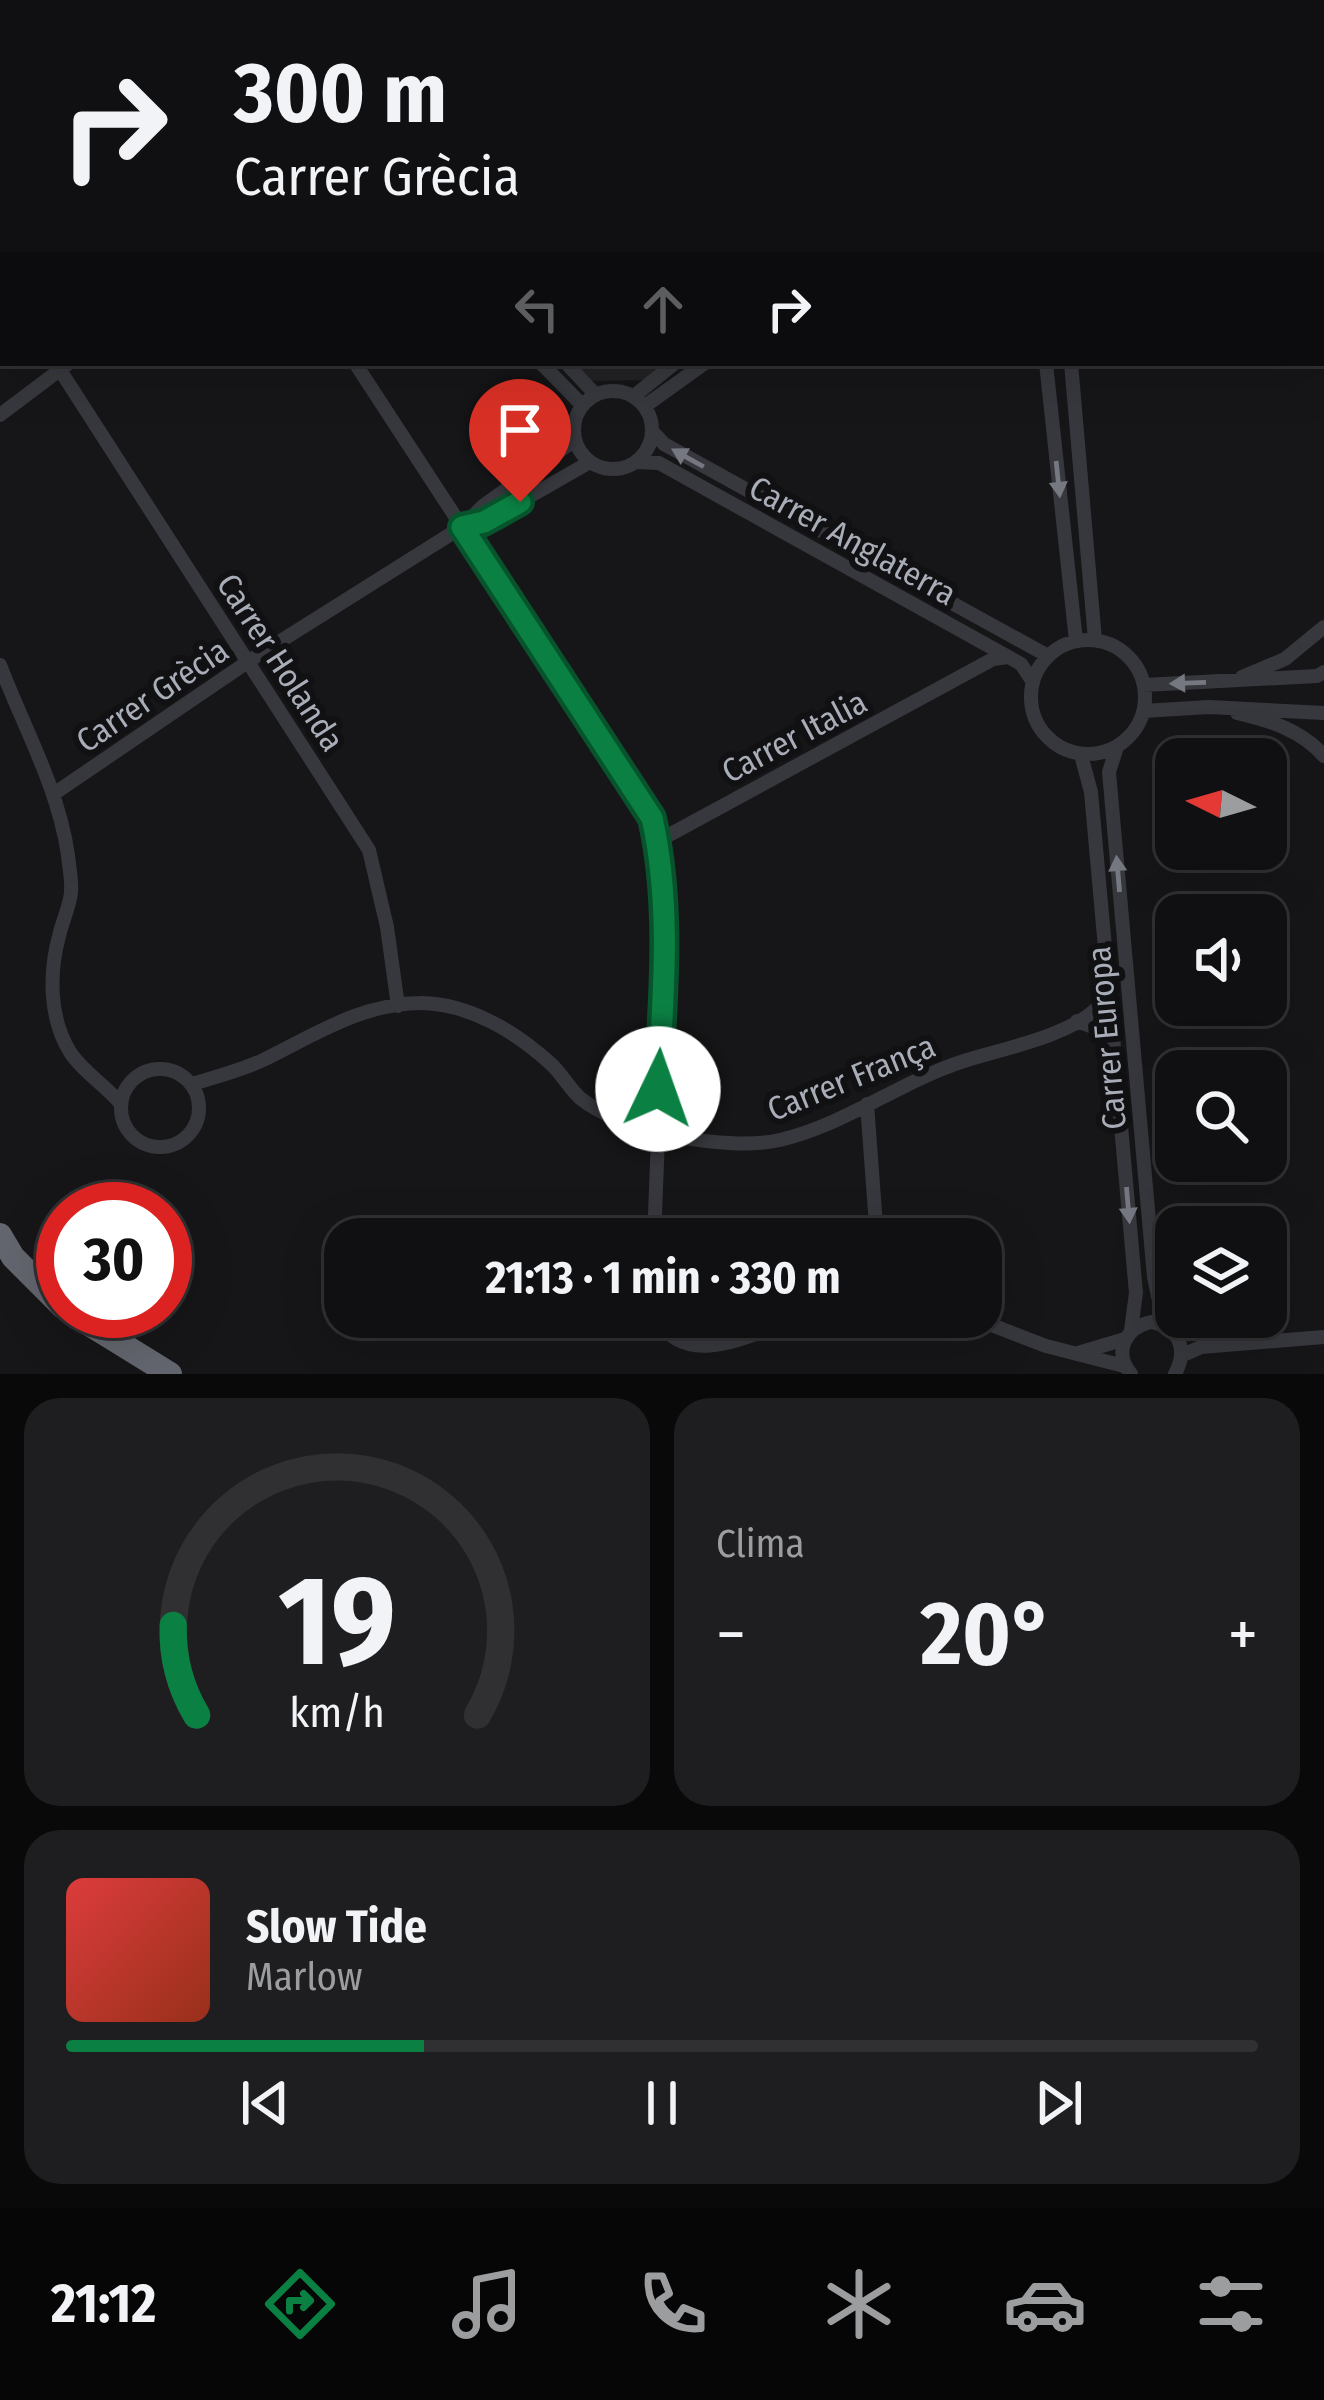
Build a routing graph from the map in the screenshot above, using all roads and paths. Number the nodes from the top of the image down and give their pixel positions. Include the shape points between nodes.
1 (65, 366) edge
2 (357, 366) edge
3 (546, 366) edge
4 (568, 366) edge
5 (672, 366) edge
6 (700, 366) edge
7 (1046, 366) edge
8 (1071, 366) edge
9 (589, 400) junction
10 (640, 401) junction
11 (0, 415) edge
12 (653, 432) junction
13 (575, 440) junction
14 (590, 462) junction
15 (636, 463) junction
16 (462, 527) junction
17 (1324, 627) edge
18 (961, 631) junction
19 (1095, 640) junction
20 (1076, 641) junction
21 (1048, 656) junction
22 (1008, 657) junction
23 (249, 661) junction
24 (0, 665) edge
25 (1324, 672) edge
26 (957, 680) junction
27 (1232, 681) junction
28 (1033, 682) junction
29 (1144, 685) junction
30 (1209, 707) junction
31 (1144, 710) junction
32 (1324, 713) edge
33 (1118, 747) junction
34 (1082, 755) junction
35 (1324, 756) edge
36 (56, 794) junction
37 (658, 841) junction
38 (1108, 982) junction
39 (398, 1006) junction
40 (1077, 1021) junction
41 (1114, 1049) junction
42 (104, 1082) junction
43 (129, 1083) junction
44 (192, 1084) junction
45 (121, 1104) junction
46 (867, 1104) junction
47 (656, 1132) junction
48 (654, 1218) edge
49 (875, 1218) edge
50 (0, 1235) edge
51 (36, 1279) edge
52 (1155, 1286) edge
53 (1155, 1323) edge
54 (1002, 1328) edge
55 (1128, 1335) junction
56 (1324, 1337) edge
57 (112, 1338) edge
58 (669, 1338) edge
59 (753, 1338) edge
60 (1177, 1338) edge
61 (1075, 1354) junction
62 (1183, 1355) junction
63 (1127, 1370) edge
64 (170, 1374) edge
65 (1175, 1374) edge

1 - 11 street
1 - 23 street, Carrer Holanda
2 - 16 street
3 - 9 street
4 - 9 street
5 - 10 street
6 - 10 street
7 -> 20 street
8 - 19 street
9 - 10 street via 614,390
9 - 13 street
10 - 12 street
12 - 15 street
21 -> 12 street, Carrer Anglaterra
13 - 14 street
13 - 16 street, Carrer Grècia
14 - 15 street via 617,470
14 - 16 street, Carrer Grècia
15 - 18 street, Carrer Anglaterra via 659,463
16 - 23 street, Carrer Grècia
16 - 37 street via 652,818
17 - 27 street via 1286,658
18 - 22 street, Carrer Anglaterra
18 - 26 street via 974,648
19 - 20 street
19 - 29 street via 1125,652
20 - 21 street
21 - 28 street
22 - 26 street, Carrer Italia
22 - 28 street, Carrer Anglaterra
23 - 36 street, Carrer Grècia
23 - 39 street, Carrer Holanda via 369,850
24 - 36 street
25 - 27 street
26 - 37 street, Carrer Italia
27 -> 29 street
28 - 34 street via 1037,725 1060,748
29 - 31 street
30 - 31 street
30 - 32 street
30 - 35 street via 1272,721
31 - 33 street
33 - 34 street
52 -> 33 street, Carrer Europa via 1109,772
34 - 38 street, Carrer Europa
36 - 42 street via 71,892 51,989 68,1050
37 - 47 street via 664,959
38 - 40 street via 1101,1005
38 - 41 street, Carrer Europa
39 - 44 street, Carrer França via 331,1024 256,1063
39 - 47 street, Carrer França via 474,1013 517,1035 614,1120
40 - 41 street via 1098,1029
40 - 46 street, Carrer França
41 -> 55 street, Carrer Europa via 1136,1293
42 - 43 street
42 - 45 street
43 - 44 street via 161,1068
43 - 45 street
44 - 45 street via 198,1121 171,1146 135,1138
46 - 47 street, Carrer França via 779,1140 740,1144
46 - 49 street
47 - 48 street
50 - 51 highway
53 - 55 street
54 - 61 street
55 - 61 street
55 - 63 street, Carrer Europa via 1121,1351
56 - 62 street
57 - 64 highway
58 - 59 street via 699,1352
60 - 62 street
61 - 63 street
62 - 65 street

